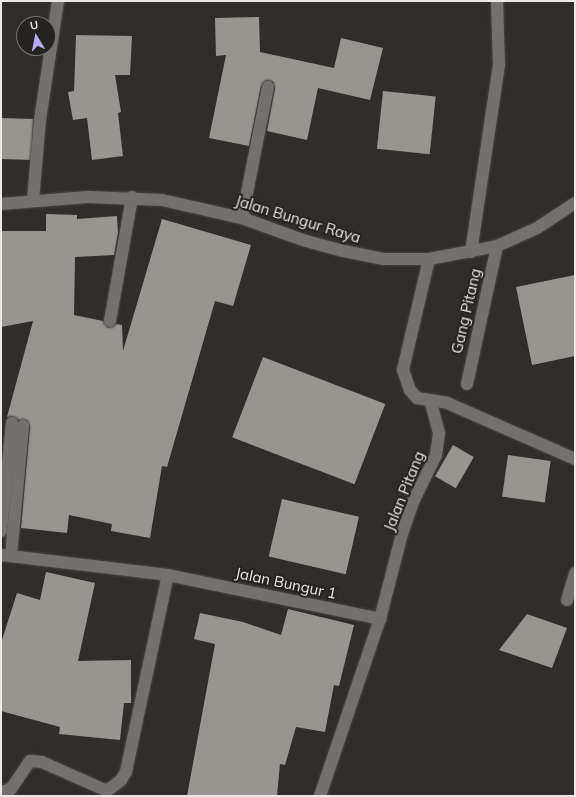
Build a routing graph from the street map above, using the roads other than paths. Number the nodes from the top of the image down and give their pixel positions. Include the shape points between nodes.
1 (58, 1) edge
2 (497, 1) edge
3 (268, 87) dead end
4 (132, 197) junction
5 (33, 200) junction
6 (575, 203) edge
7 (1, 204) edge
8 (242, 218) junction
9 (497, 246) junction
10 (471, 252) junction
11 (429, 259) junction
12 (110, 321) dead end
13 (467, 384) dead end
14 (430, 400) junction
15 (575, 459) edge
16 (1, 531) edge
17 (6, 555) edge
18 (575, 573) edge
19 (168, 575) junction
20 (567, 600) dead end
21 (380, 619) junction
22 (1, 792) edge
23 (320, 796) edge

1 - 5 street via 40,120
2 - 10 street via 499,65
3 - 8 street
4 - 5 street, Jalan Bungur Raya
4 - 8 street, Jalan Bungur Raya via 162,200
4 - 12 street
5 - 7 street, Jalan Bungur Raya
6 - 9 street, Jalan Bungur Raya via 537,228
8 - 11 street, Jalan Bungur Raya via 306,241 366,256
9 - 10 street, Jalan Bungur Raya
9 - 13 street, Gang Pitang
10 - 11 street, Jalan Bungur Raya
11 - 14 street via 403,370 410,390 417,398
14 - 15 street via 447,403
14 - 21 street, Jalan Pitang via 438,424 439,443 414,500 395,557
16 - 17 street via 17,424
17 - 19 street, Jalan Bungur 1
18 - 20 street
19 - 21 street, Jalan Bungur 1
19 - 22 street via 126,772 121,780 107,791 42,762 30,761 11,789
21 - 23 street

